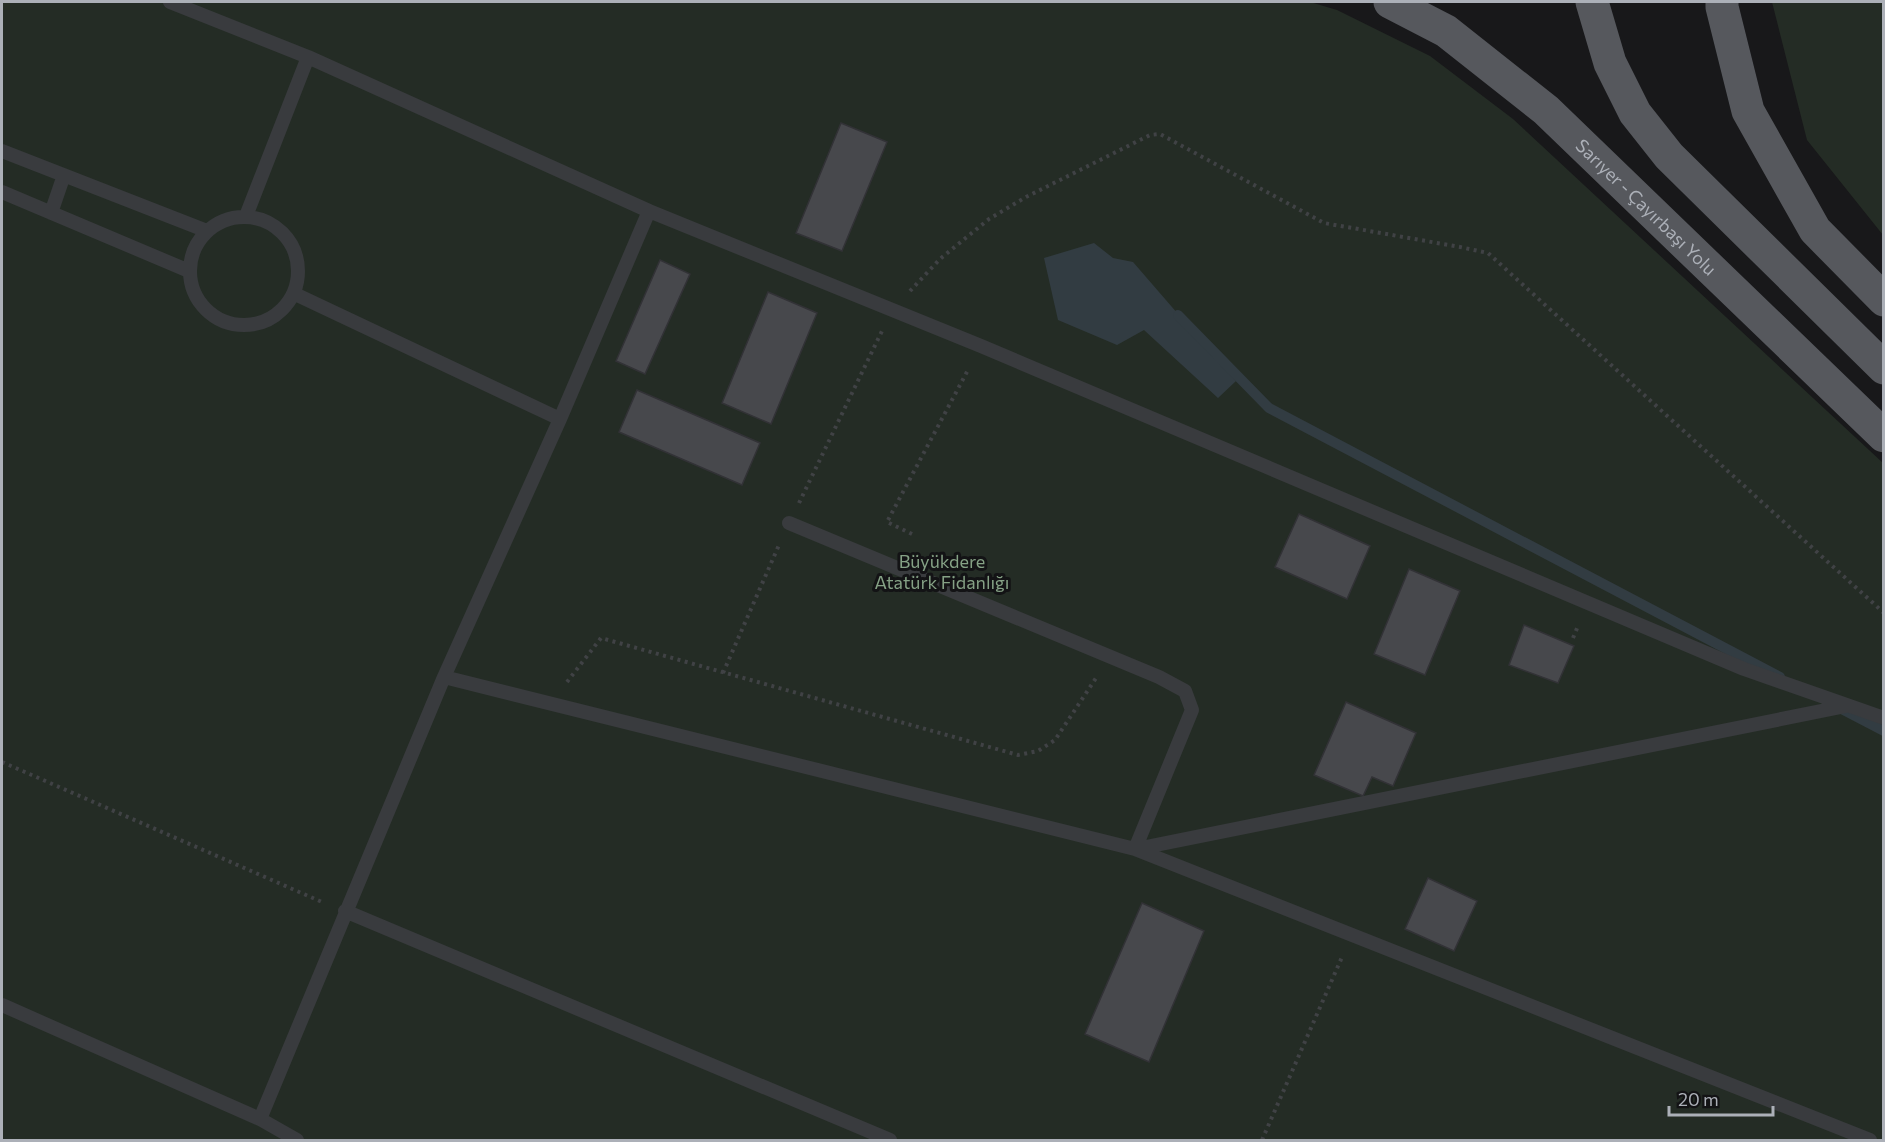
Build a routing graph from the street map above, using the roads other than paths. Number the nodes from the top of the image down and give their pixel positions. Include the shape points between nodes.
1 (170, 2) edge
2 (1390, 2) edge
3 (1592, 2) edge
4 (1722, 2) edge
5 (308, 57) junction
6 (2, 151) edge
7 (64, 176) junction
8 (2, 192) edge
9 (649, 211) junction
10 (51, 213) junction
11 (246, 216) junction
12 (207, 231) junction
13 (189, 272) junction
14 (295, 294) junction
15 (1884, 300) edge
16 (1884, 368) edge
17 (560, 419) junction
18 (1884, 436) edge
19 (789, 523) road end
20 (444, 677) junction
21 (1848, 706) junction
22 (1884, 718) edge
23 (1135, 849) junction
24 (345, 911) junction
25 (2, 1005) edge
26 (260, 1119) junction
27 (297, 1140) edge
28 (890, 1140) edge
29 (1870, 1140) edge

1 - 5 lane
2 - 18 main road, Sarıyer - Çayırbaşı Yolu via 1446,31 1546,110
3 - 16 main road via 1610,63 1635,113 1669,156
4 - 15 main road via 1748,111 1815,230
5 - 9 lane
5 - 11 lane
6 - 7 lane
7 - 10 lane
7 - 12 lane
8 - 10 lane
9 - 17 lane
9 - 21 lane via 893,309 1734,664
10 - 13 lane
11 - 12 lane via 225,220
11 - 14 lane via 267,221 284,234 296,252 300,273
12 - 13 lane via 194,250
13 - 14 lane via 194,292 205,310 223,322 244,326 264,322 282,311
14 - 17 lane
17 - 20 lane
19 - 23 lane via 1185,691 1192,710
20 - 23 lane
20 - 24 lane
21 - 22 lane
21 - 23 lane
23 - 29 lane
24 - 26 lane
24 - 28 lane
25 - 26 lane
26 - 27 lane

